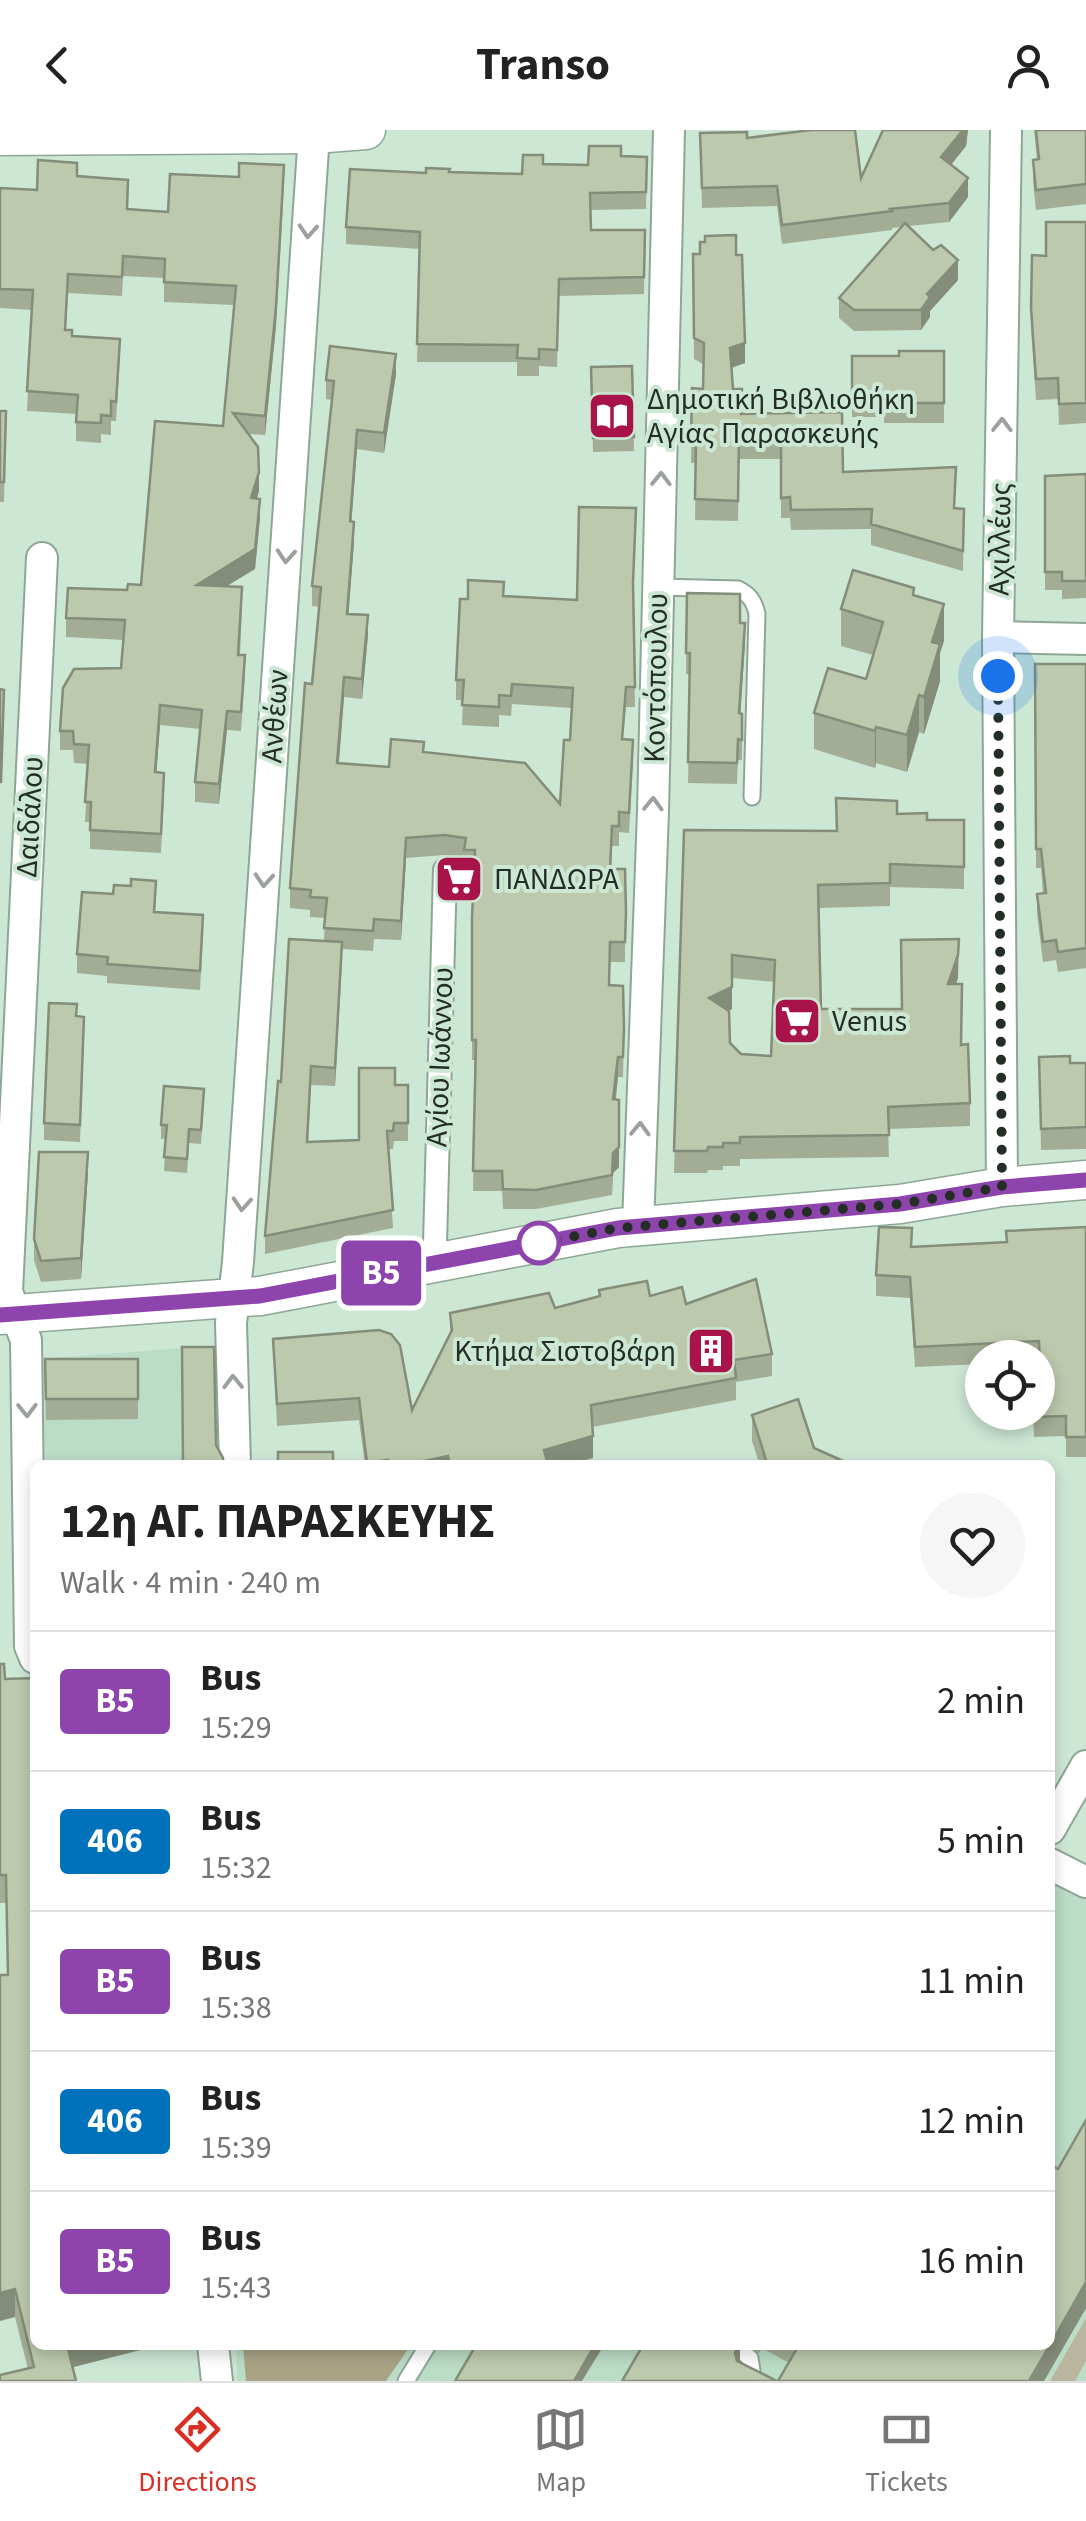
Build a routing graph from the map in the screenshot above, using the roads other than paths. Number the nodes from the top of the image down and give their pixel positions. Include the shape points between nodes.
1 (366, 130) edge
2 (669, 130) edge
3 (1006, 130) edge
4 (20, 134) edge
5 (314, 134) junction
6 (42, 558) dead end
7 (658, 587) junction
8 (998, 637) junction
9 (1086, 638) edge
10 (752, 797) dead end
11 (445, 870) dead end
12 (1086, 1180) edge
13 (1002, 1187) junction
14 (638, 1226) junction
15 (434, 1244) dead end
16 (234, 1298) junction
17 (8, 1315) edge
18 (235, 1460) edge
19 (30, 1646) edge
20 (1086, 1766) edge
21 (1055, 1820) edge
22 (1055, 1866) edge
23 (1086, 1882) edge
24 (213, 2350) edge
25 (425, 2350) edge
26 (740, 2350) edge
27 (216, 2381) edge
28 (406, 2381) edge
29 (746, 2381) edge

1 - 5 street
7 -> 2 street, Κοντόπουλου
8 -> 3 street, Αχιλλέως
4 - 5 street
5 -> 16 street, Ανθέων
6 - 17 street, Δαιδάλου
7 - 10 lane via 738,589 754,602
14 -> 7 street, Κοντόπουλου
8 - 9 street
8 - 13 street, Αχιλλέως
11 - 15 street, Αγίου Ιωάννου
12 - 13 street
13 - 14 street via 900,1204
14 - 16 street
16 - 17 street
18 -> 16 street, Ανθέων
17 -> 19 street, Δαιδάλου via 26,1340
20 - 21 street
22 - 23 street
24 - 27 street
25 - 28 lane
26 - 29 lane via 750,2358

